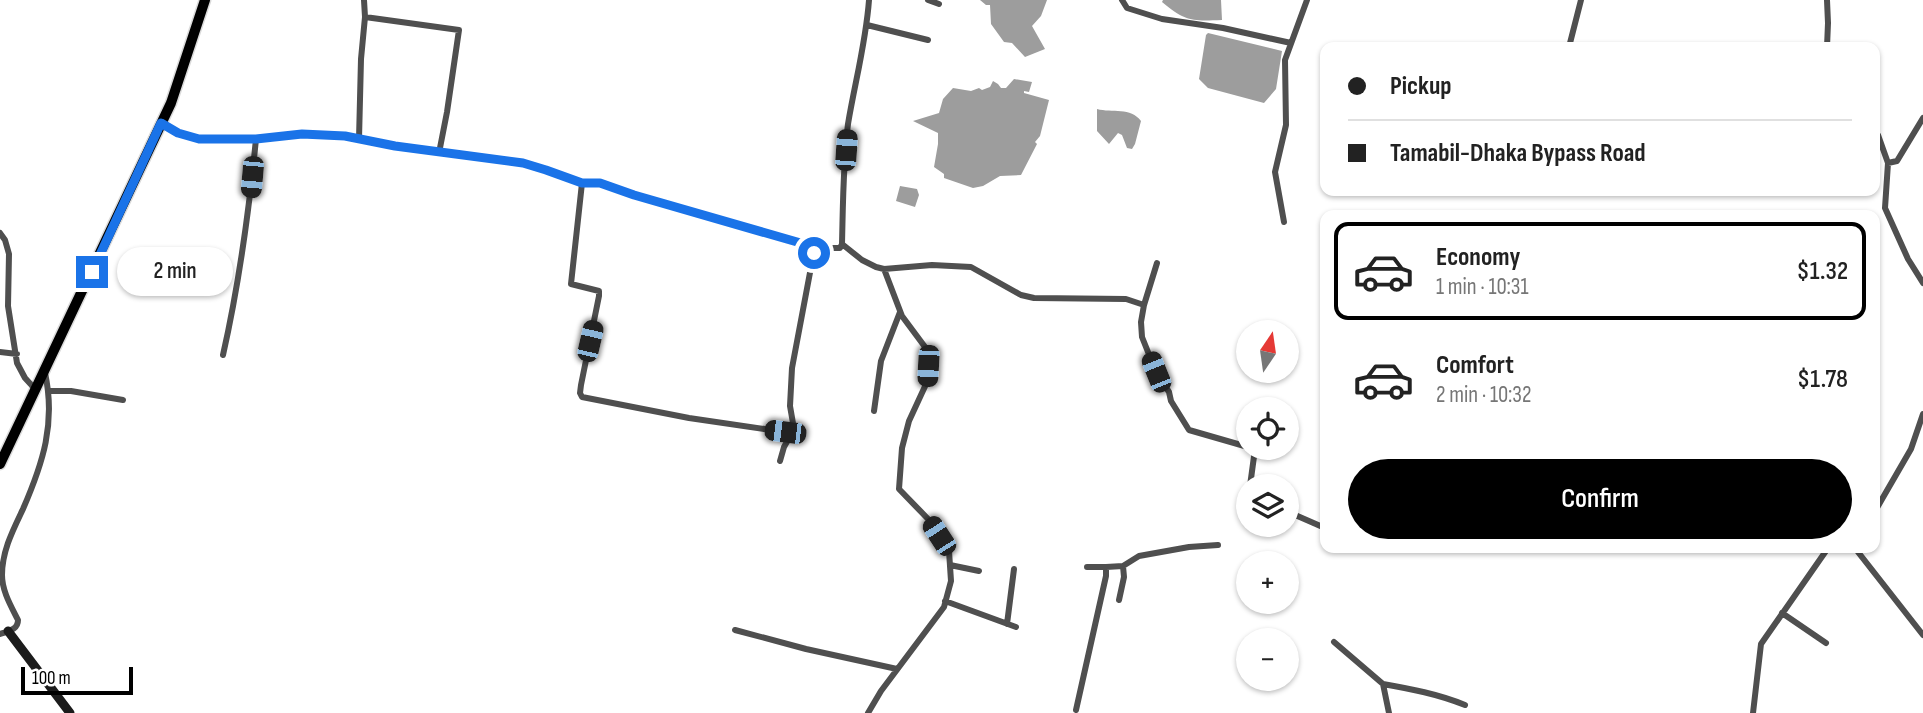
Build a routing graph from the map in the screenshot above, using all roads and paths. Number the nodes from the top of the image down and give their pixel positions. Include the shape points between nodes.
1 (205, 0) edge
2 (364, 0) edge
3 (869, 0) edge
4 (929, 0) edge
5 (1122, 0) edge
6 (1307, 0) edge
7 (1581, 0) edge
8 (1827, 0) edge
9 (939, 4) dead end
10 (365, 17) junction
11 (867, 25) junction
12 (929, 40) dead end
13 (1570, 42) edge
14 (1827, 42) edge
15 (1291, 43) junction
16 (1923, 118) edge
17 (161, 123) junction
18 (256, 139) junction
19 (359, 139) junction
20 (1880, 141) edge
21 (439, 153) junction
22 (1888, 163) junction
23 (582, 183) junction
24 (1284, 222) dead end
25 (0, 233) edge
26 (842, 244) junction
27 (818, 248) junction
28 (1157, 263) dead end
29 (884, 269) junction
30 (1923, 283) edge
31 (1144, 305) junction
32 (900, 312) junction
33 (0, 352) edge
34 (17, 354) junction
35 (223, 355) dead end
36 (44, 372) junction
37 (36, 390) junction
38 (49, 391) junction
39 (123, 400) dead end
40 (874, 411) dead end
41 (1923, 414) edge
42 (790, 437) junction
43 (1236, 443) edge
44 (780, 461) dead end
45 (0, 464) edge
46 (1880, 503) edge
47 (1299, 517) edge
48 (1320, 526) edge
49 (1218, 545) dead end
50 (1824, 553) edge
51 (1859, 553) edge
52 (950, 565) junction
53 (1106, 566) junction
54 (1123, 566) junction
55 (1087, 567) dead end
56 (1014, 569) dead end
57 (979, 570) dead end
58 (1119, 600) dead end
59 (945, 601) junction
60 (1782, 612) junction
61 (1007, 624) junction
62 (1016, 627) dead end
63 (736, 631) dead end
64 (4, 633) edge
65 (1923, 635) edge
66 (1334, 642) dead end
67 (1826, 643) dead end
68 (897, 669) junction
69 (1383, 684) junction
70 (1465, 705) dead end
71 (1076, 710) dead end
72 (70, 713) edge
73 (868, 713) edge
74 (1389, 713) edge
75 (1753, 713) edge

1 - 17 highway
2 - 10 street
3 - 11 street
4 - 9 street
5 - 15 street via 1127,8 1162,19
6 - 15 street
7 - 13 street
8 - 14 street
10 - 19 street
10 - 21 street via 459,30
11 - 12 street
11 - 26 street via 848,126
15 - 24 street via 1285,60 1286,125 1275,172
16 - 22 street via 1897,161
17 - 18 street via 199,139
17 - 36 highway
18 - 19 street via 302,134
18 - 35 street via 251,197
19 - 21 street
20 - 22 street
21 - 23 street via 523,163
22 - 30 street via 1885,208
23 - 27 street via 600,183
23 - 42 street via 571,284 599,291 582,397 785,432
25 - 34 street via 9,254 8,306
26 - 27 street via 840,248
26 - 29 street via 862,260
27 - 42 street via 811,262 792,368 794,429
28 - 31 street
29 - 31 street via 971,267 1034,298 1126,299
29 - 32 street
31 - 43 street via 1142,337 1189,429
32 - 40 street via 881,361
32 - 52 street via 928,351 927,382 902,447 899,489 930,521 949,551
33 - 34 street
34 - 37 street via 20,371
36 - 37 highway
36 - 38 street
37 - 45 highway
38 - 39 street
38 - 64 street via 43,459 5,550 4,590 18,626
41 - 46 street via 1911,449
42 - 44 street
47 - 48 street
49 - 54 street via 1139,556
50 - 60 street
51 - 65 street
52 - 57 street
52 - 59 street
53 - 54 street
53 - 55 street
53 - 71 street
54 - 58 street
56 - 61 street
59 - 61 street
59 - 68 street
60 - 67 street
60 - 75 street via 1761,644
61 - 62 street
63 - 68 street
64 - 72 street
66 - 69 street
68 - 73 street
69 - 70 street
69 - 74 street

